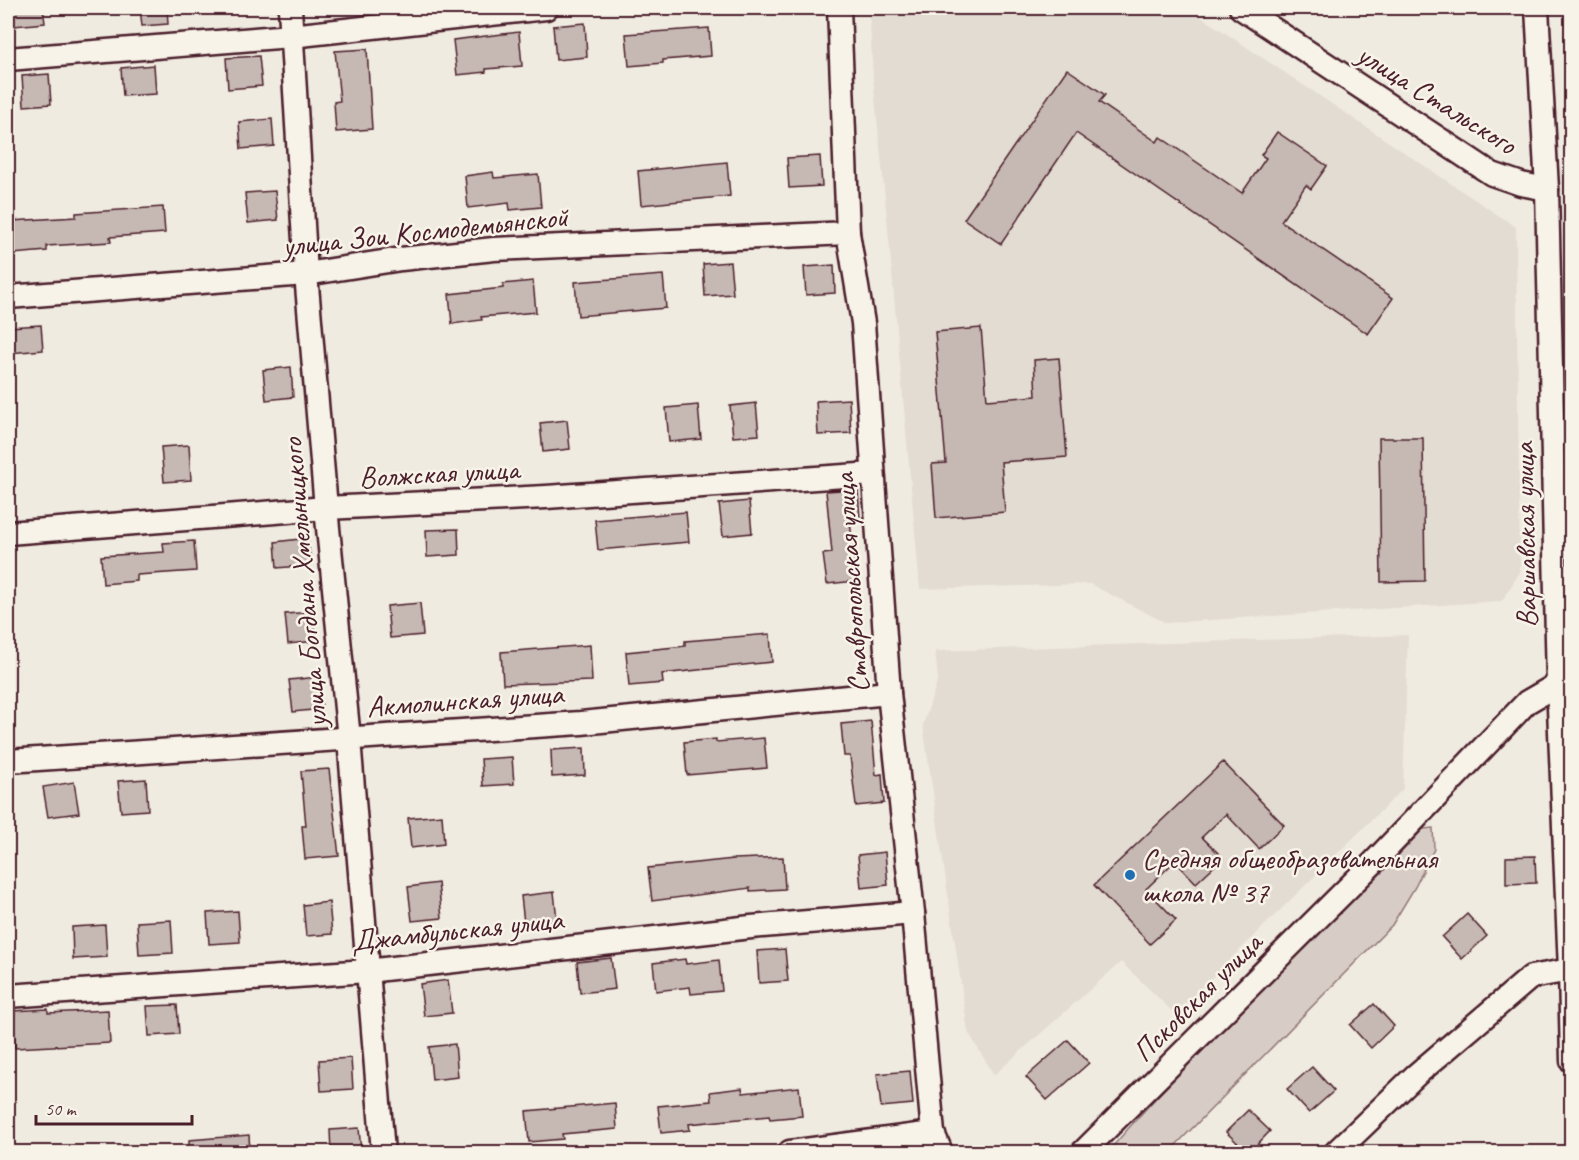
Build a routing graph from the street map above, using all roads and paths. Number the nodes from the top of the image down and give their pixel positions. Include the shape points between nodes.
1 (290, 8) edge
2 (546, 8) edge
3 (839, 8) edge
4 (1240, 8) edge
5 (1537, 8) edge
6 (291, 36) junction
7 (8, 59) edge
8 (1547, 189) junction
9 (848, 233) junction
10 (306, 274) junction
11 (8, 297) edge
12 (873, 474) junction
13 (326, 508) junction
14 (8, 532) edge
15 (1558, 684) junction
16 (889, 693) junction
17 (349, 739) junction
18 (8, 760) edge
19 (913, 913) junction
20 (1570, 970) junction
21 (367, 971) junction
22 (8, 996) edge
23 (1572, 1060) edge
24 (937, 1143) edge
25 (383, 1152) edge
26 (790, 1152) edge
27 (1083, 1152) edge
28 (1336, 1152) edge

1 - 6 street, улица Богдана Хмельницкого
2 - 6 street
3 - 9 street, Ставропольская улица
4 - 8 street, улица Стальского via 1492,174
5 - 8 street, Варшавская улица
6 - 7 street
6 - 10 street, улица Богдана Хмельницкого
8 - 15 street, Варшавская улица
9 - 10 street, улица Зои Космодемьянской via 494,249
9 - 12 street, Ставропольская улица via 863,323
10 - 11 street, улица Зои Космодемьянской
10 - 13 street, улица Богдана Хмельницкого
12 - 13 street, Волжская улица
12 - 16 street, Ставропольская улица
13 - 14 street, Волжская улица
13 - 17 street, улица Богдана Хмельницкого
15 - 20 street, Варшавская улица
15 - 27 street, Псковская улица via 1527,702 1365,871
16 - 17 street, Акмолинская улица via 581,723
16 - 19 street, Ставропольская улица
17 - 18 street, Акмолинская улица
17 - 21 street, улица Богдана Хмельницкого
19 - 21 street, Джамбульская улица via 751,927
19 - 24 street, Ставропольская улица
20 - 23 street, Варшавская улица
20 - 28 street via 1531,977 1416,1075
21 - 22 street, Джамбульская улица
21 - 25 street, улица Богдана Хмельницкого
24 - 26 street

